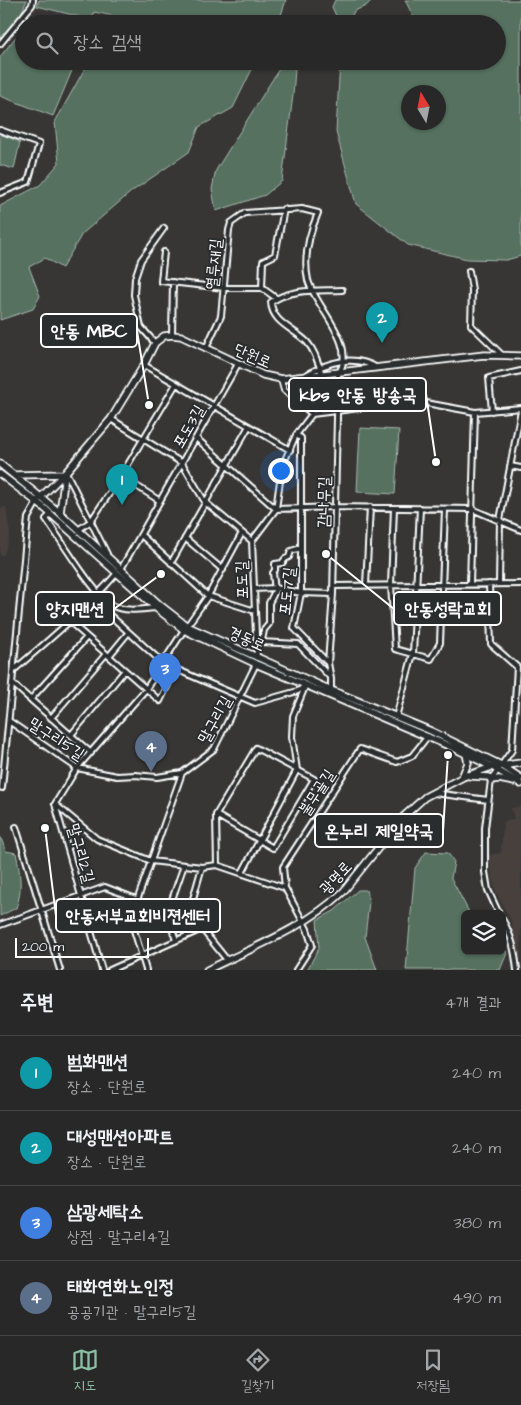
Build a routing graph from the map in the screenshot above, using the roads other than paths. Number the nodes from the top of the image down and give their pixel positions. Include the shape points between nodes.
1 (33, 0) edge
2 (24, 15) edge
3 (15, 26) edge
4 (0, 44) edge
5 (0, 130) edge
6 (0, 193) edge
7 (284, 209) junction
8 (164, 228) dead end
9 (164, 252) dead end
10 (469, 271) dead end
11 (174, 282) junction
12 (224, 288) junction
13 (262, 288) junction
14 (342, 290) dead end
15 (312, 292) junction
16 (276, 298) junction
17 (172, 335) junction
18 (155, 343) junction
19 (206, 348) junction
20 (502, 355) junction
21 (521, 356) edge
22 (343, 361) junction
23 (238, 364) junction
24 (144, 365) junction
25 (319, 367) junction
26 (376, 368) junction
27 (521, 371) edge
28 (338, 374) junction
29 (322, 375) junction
30 (303, 377) junction
31 (281, 379) junction
32 (176, 384) junction
33 (214, 406) junction
34 (521, 409) edge
35 (337, 410) junction
36 (492, 411) junction
37 (475, 412) junction
38 (312, 414) junction
39 (111, 419) junction
40 (249, 426) junction
41 (296, 435) junction
42 (196, 438) junction
43 (144, 439) junction
44 (290, 450) junction
45 (182, 463) junction
46 (0, 464) edge
47 (227, 464) junction
48 (510, 466) junction
49 (521, 468) edge
50 (66, 473) junction
51 (0, 474) edge
52 (14, 475) junction
53 (121, 476) junction
54 (39, 500) junction
55 (160, 501) junction
56 (205, 502) junction
57 (302, 507) junction
58 (335, 507) junction
59 (370, 507) junction
60 (394, 508) junction
61 (420, 508) junction
62 (445, 508) junction
63 (276, 509) junction
64 (472, 509) junction
65 (60, 513) junction
66 (51, 514) junction
67 (500, 520) junction
68 (91, 521) junction
69 (78, 530) junction
70 (521, 530) edge
71 (242, 533) junction
72 (141, 534) junction
73 (185, 538) junction
74 (252, 541) junction
75 (301, 548) junction
76 (110, 559) junction
77 (171, 563) junction
78 (222, 570) junction
79 (119, 571) junction
80 (470, 584) junction
81 (489, 584) junction
82 (499, 584) junction
83 (521, 584) edge
84 (366, 585) junction
85 (391, 585) junction
86 (416, 585) junction
87 (441, 585) junction
88 (333, 586) junction
89 (254, 588) junction
90 (275, 588) junction
91 (301, 593) junction
92 (98, 594) junction
93 (333, 594) junction
94 (208, 596) junction
95 (93, 600) junction
96 (156, 608) junction
97 (255, 611) junction
98 (70, 622) junction
99 (186, 628) junction
100 (128, 633) junction
101 (87, 637) junction
102 (262, 641) junction
103 (256, 642) junction
104 (413, 654) junction
105 (108, 655) junction
106 (257, 661) junction
107 (328, 663) junction
108 (164, 664) junction
109 (519, 666) edge
110 (176, 669) junction
111 (14, 670) junction
112 (125, 670) junction
113 (331, 679) junction
114 (307, 682) junction
115 (12, 684) junction
116 (146, 689) junction
117 (331, 690) junction
118 (240, 697) junction
119 (30, 700) junction
120 (396, 717) junction
121 (51, 718) junction
122 (9, 721) junction
123 (71, 735) junction
124 (428, 736) junction
125 (91, 753) junction
126 (466, 754) junction
127 (521, 763) edge
128 (497, 767) junction
129 (77, 768) junction
130 (297, 770) junction
131 (182, 773) junction
132 (462, 777) junction
133 (491, 780) junction
134 (520, 782) edge
135 (2, 788) dead end
136 (432, 793) junction
137 (488, 800) junction
138 (54, 804) junction
139 (216, 815) junction
140 (16, 827) dead end
141 (258, 840) junction
142 (151, 861) junction
143 (184, 865) junction
144 (217, 865) junction
145 (202, 867) junction
146 (242, 873) junction
147 (285, 888) junction
148 (81, 895) junction
149 (136, 899) junction
150 (41, 910) junction
151 (497, 910) edge
152 (303, 922) junction
153 (0, 925) edge
154 (506, 926) edge
155 (202, 929) junction
156 (176, 940) junction
157 (142, 956) junction
158 (227, 960) junction
159 (60, 970) edge
160 (102, 970) edge
161 (110, 970) edge
162 (146, 970) edge
163 (207, 970) edge
164 (296, 970) edge
165 (517, 970) edge

1 - 2 street
3 - 4 street
5 - 6 street via 39,144 28,182
7 - 12 street, 열루재길 via 245,213 231,223
7 - 13 street via 274,255 263,261
7 - 15 street, 열루재길 via 318,212 307,252 306,271
8 - 18 street via 141,260 135,278 134,295 140,327
9 - 11 street via 161,281
10 - 20 street via 473,297 471,325
11 - 12 street
11 - 17 street
12 - 13 street
12 - 19 street, 열루재길 via 222,316
13 - 16 street
14 - 15 street
15 - 16 street via 292,292
15 - 22 street via 341,341
16 - 25 street via 271,302 274,315 308,343
17 - 18 street via 164,336
17 - 19 street, 단원로
18 - 24 street
19 - 23 street, 단원로
20 - 21 street, 단원로
20 - 26 street, 단원로
22 - 25 street
22 - 26 street via 364,362
22 - 28 street, 감나무길
23 - 31 street, 단원로 via 264,376
23 - 33 street, 포도3길
24 - 32 street
24 - 39 street
25 - 29 street
25 - 30 street
26 - 28 street, 단원로
27 - 36 street via 489,378
28 - 29 street, 단원로
28 - 35 street, 감나무길
29 - 30 street, 단원로
30 - 31 street, 단원로
31 - 38 street via 284,390
32 - 33 street
32 - 43 street
33 - 40 street
33 - 42 street, 포도3길
34 - 36 street
34 - 48 street
35 - 37 street via 415,401
35 - 38 street
35 - 58 street, 감나무길
36 - 37 street
37 - 64 street
38 - 41 street, 포도길
39 - 43 street
39 - 50 street
40 - 44 street
40 - 47 street
41 - 44 street, 포도길
41 - 57 street, 포도7길 via 301,438
42 - 45 street, 포도3길
42 - 47 street
43 - 45 street
43 - 53 street
44 - 63 street, 포도길 via 281,474
45 - 55 street, 포도3길
45 - 56 street
46 - 52 street, 경동로
47 - 56 street
47 - 63 street
48 - 49 street
48 - 67 street
50 - 52 street
50 - 54 street
50 - 65 street
50 - 68 street
51 - 54 street, 경동로
52 - 54 street, 경동로
53 - 55 street
53 - 68 street
54 - 65 street, 경동로
54 - 66 street, 경동로
54 - 111 street via 28,518
55 - 72 street, 포도3길
56 - 71 street
56 - 73 street
57 - 58 street
57 - 63 street
57 - 75 street, 포도7길
58 - 59 street
58 - 88 street, 감나무길
59 - 60 street
59 - 84 street
60 - 61 street
60 - 85 street
61 - 62 street
61 - 86 street
62 - 64 street
62 - 87 street
63 - 74 street, 포도길
64 - 67 street
64 - 80 street
65 - 69 street, 경동로
66 - 79 street, 경동로
66 - 92 street via 46,519
67 - 70 street
67 - 82 street
68 - 69 street
68 - 76 street
69 - 76 street, 경동로
71 - 74 street
71 - 78 street, 말구리2길
72 - 77 street
72 - 79 street, 포도3길
73 - 77 street
73 - 78 street
74 - 89 street, 포도길
75 - 90 street via 291,551 282,563 275,564
75 - 91 street, 포도7길
76 - 79 street, 경동로
77 - 94 street
78 - 94 street, 말구리2길
79 - 92 street, 포도3길
79 - 96 street, 경동로
79 - 99 street, 경동로
80 - 81 street
80 - 87 street
81 - 82 street
81 - 109 street via 491,644
82 - 83 street
84 - 85 street
84 - 88 street
85 - 86 street
85 - 104 street via 395,649
86 - 87 street
86 - 104 street
87 - 104 street via 440,643 431,659
88 - 93 street, 감나무길
89 - 90 street
89 - 97 street, 포도길
90 - 91 street
90 - 102 street via 269,603 269,624
91 - 93 street
91 - 107 street, 포도7길 via 294,628
92 - 95 street, 포도3길
92 - 96 street via 113,606 128,610
93 - 107 street, 감나무길
94 - 97 street
94 - 99 street, 말구리2길
95 - 98 street, 포도3길
95 - 100 street
96 - 99 street, 경동로
97 - 103 street, 포도길
98 - 101 street
98 - 111 street, 포도3길
99 - 106 street, 경동로
99 - 108 street, 말구리2길
100 - 105 street
100 - 108 street
101 - 105 street
101 - 119 street
102 - 103 street
102 - 113 street via 298,644
103 - 106 street, 포도길
104 - 120 street
105 - 112 street
105 - 121 street
106 - 114 street, 경동로
106 - 118 street, 말구리길
107 - 113 street, 감나무길
108 - 110 street
108 - 116 street, 말구리2길
109 - 128 street via 512,750
110 - 116 street via 160,701
110 - 118 street
111 - 115 street
112 - 116 street
112 - 123 street
113 - 117 street, 감나무길
114 - 117 street, 경동로
114 - 118 street via 298,691 255,703
114 - 124 street, 경동로
114 - 130 street via 293,716 292,737
115 - 119 street
115 - 122 street
116 - 125 street, 말구리2길
117 - 120 street, 경동로
118 - 131 street, 말구리길 via 214,749
119 - 121 street
120 - 128 street, 경동로 via 431,731
121 - 123 street
122 - 129 street, 말구리5길
122 - 135 street
123 - 125 street
124 - 126 street, 경동로
124 - 147 street, 불무골길 via 412,756 397,762 360,749 282,867
125 - 129 street, 말구리2길
126 - 128 street, 경동로
126 - 132 street via 468,763
127 - 128 street, 광명로
128 - 132 street, 광명로
128 - 133 street
128 - 134 street, 경동로
129 - 131 street, 말구리5길 via 117,776 157,778
129 - 138 street, 말구리2길
130 - 139 street via 256,748
130 - 141 street
130 - 141 street via 314,779 273,848
131 - 142 street
132 - 133 street via 489,777
132 - 136 street, 광명로
133 - 134 street
133 - 137 street
136 - 137 street
136 - 152 street, 광명로 via 409,810 343,892
137 - 151 street via 485,872 488,890
138 - 142 street via 97,839
138 - 148 street, 말구리2길
139 - 141 street
139 - 144 street
140 - 150 street
141 - 146 street
142 - 143 street
142 - 149 street
143 - 145 street
143 - 156 street via 167,914
144 - 145 street
144 - 146 street
145 - 155 street via 190,909
146 - 147 street
147 - 152 street, 불무골길
148 - 149 street via 105,887
148 - 150 street
148 - 160 street, 말구리2길
149 - 157 street via 132,915
150 - 153 street
150 - 159 street
152 - 158 street, 광명로
152 - 164 street, 불무골길 via 312,945
154 - 165 street
155 - 156 street
155 - 158 street
156 - 157 street
157 - 161 street
157 - 162 street
158 - 163 street, 광명로

